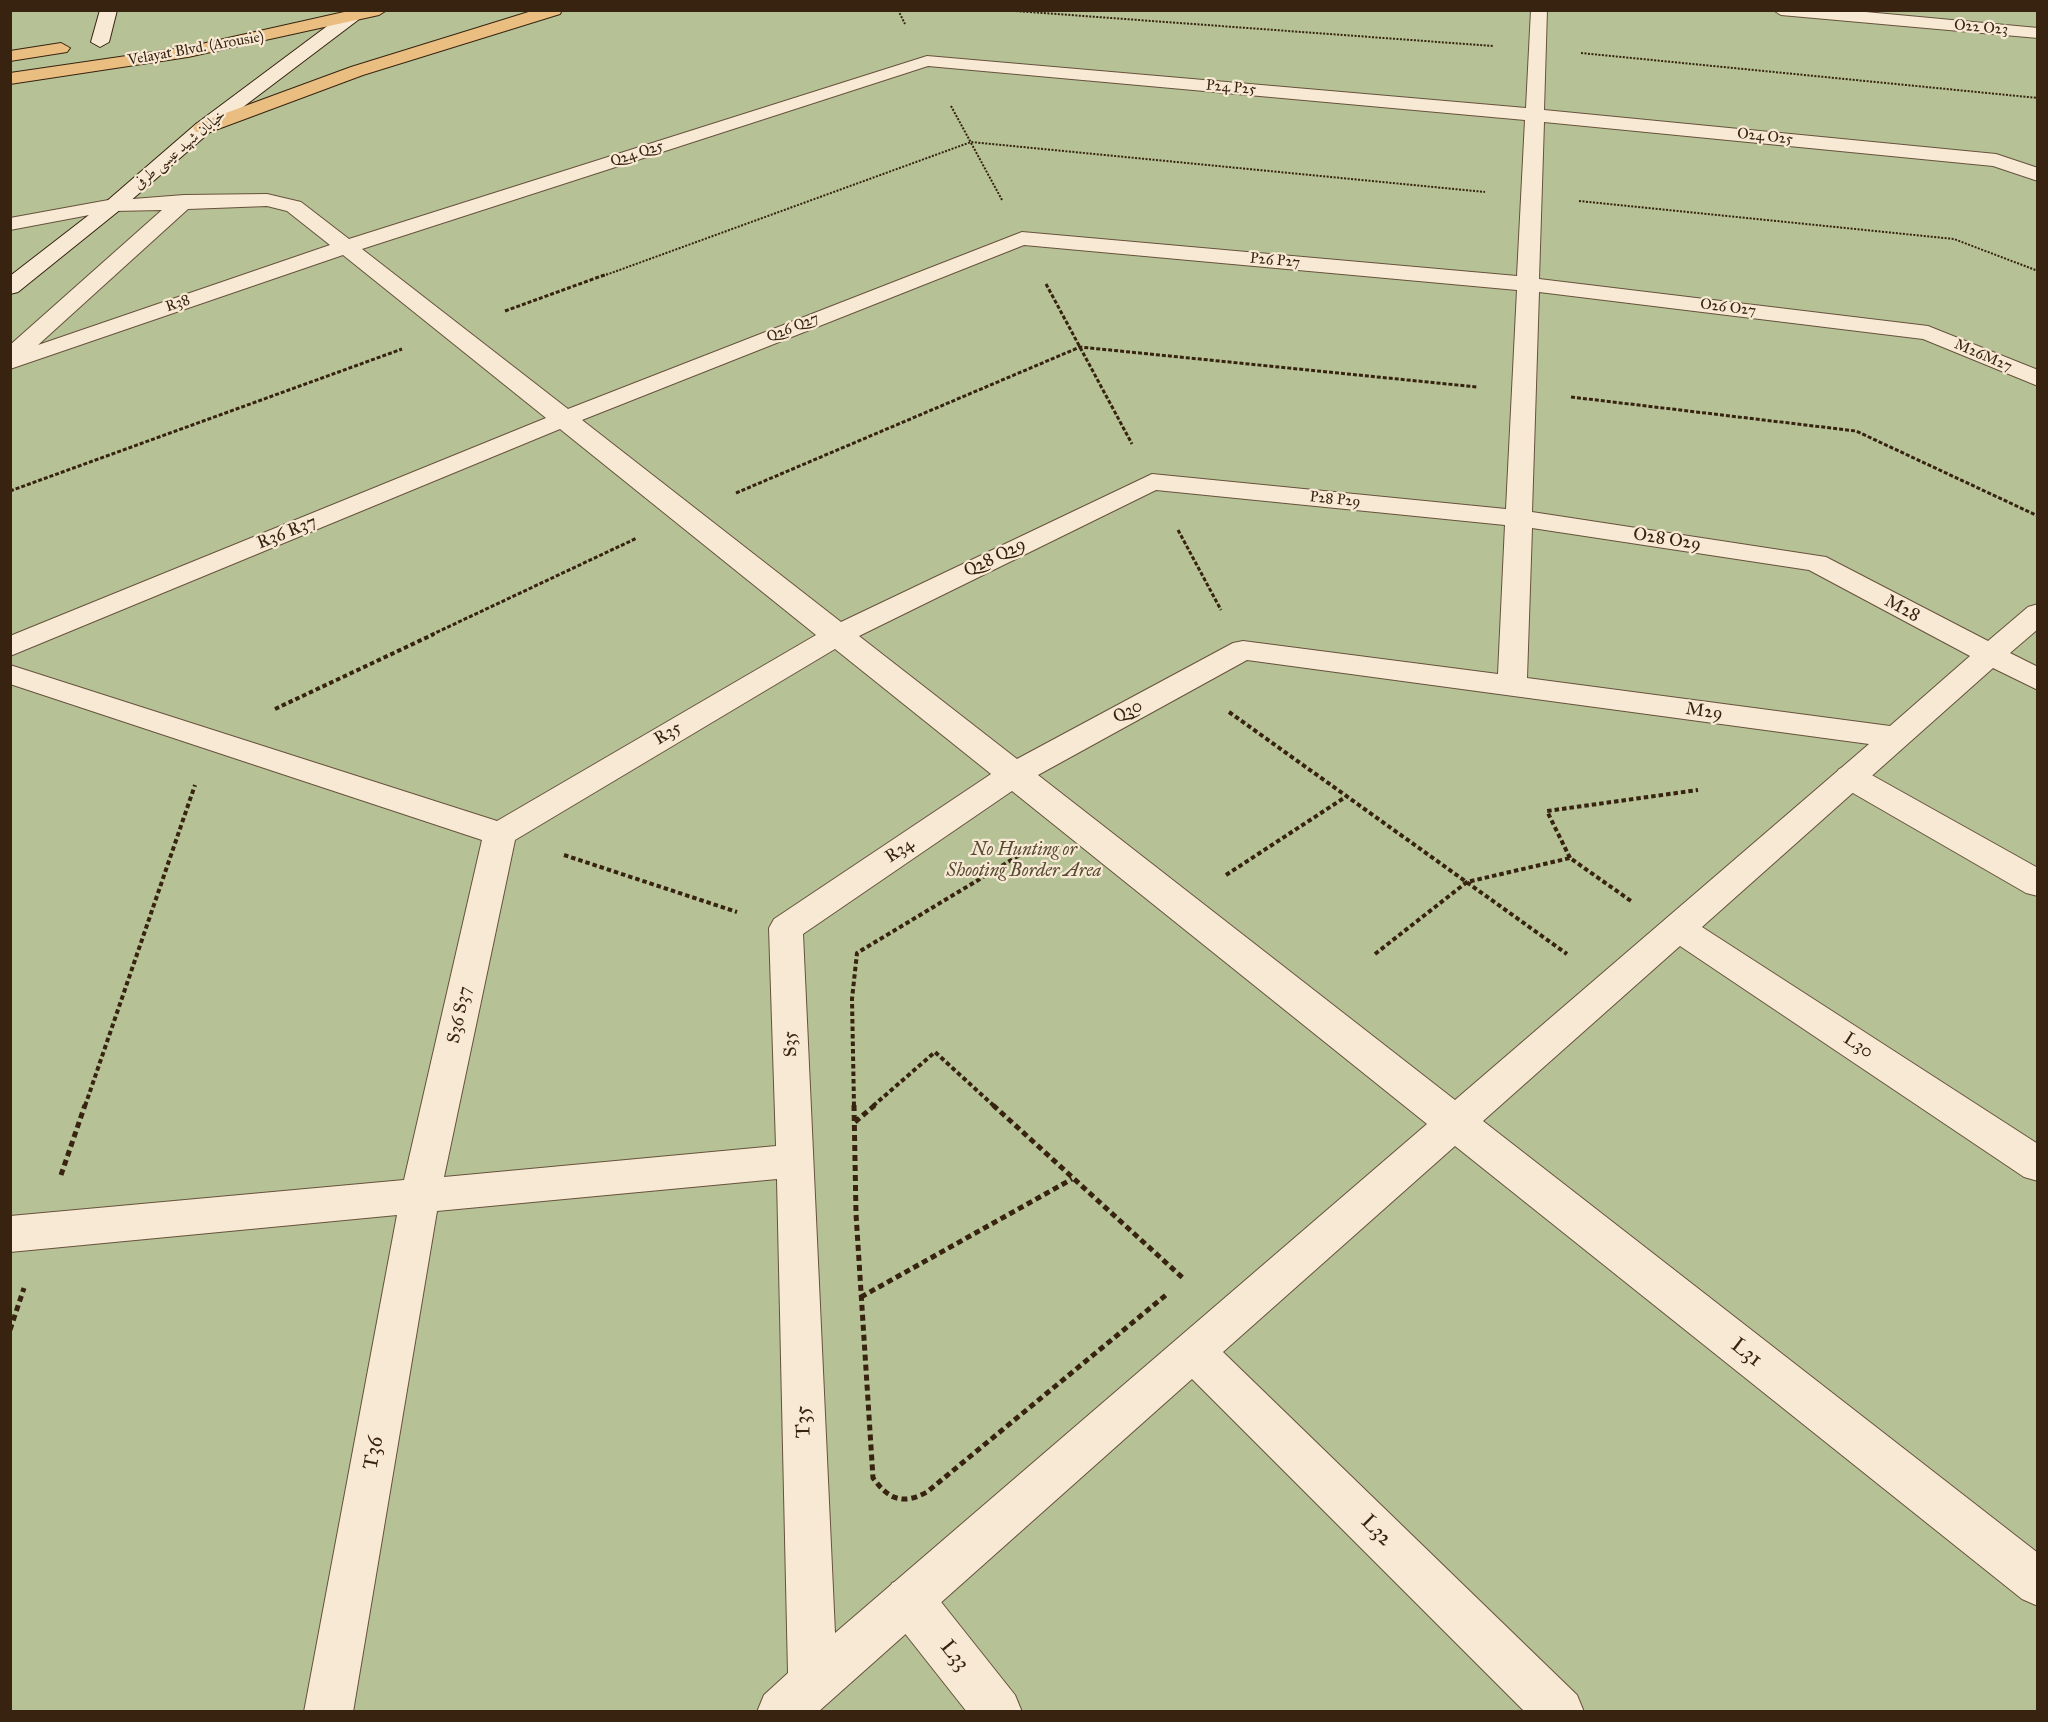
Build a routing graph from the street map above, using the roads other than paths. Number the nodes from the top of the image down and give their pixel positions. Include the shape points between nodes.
1 (109, 10) edge
2 (379, 10) edge
3 (554, 10) edge
4 (1539, 10) edge
5 (1781, 10) edge
6 (356, 13) edge
7 (2037, 33) edge
8 (123, 39) dead end
9 (100, 42) junction
10 (10, 56) edge
11 (927, 61) joint
12 (10, 79) edge
13 (1534, 115) junction
14 (203, 128) junction
15 (2037, 174) edge
16 (184, 201) junction
17 (114, 205) junction
18 (10, 224) edge
19 (1022, 238) joint
20 (346, 247) junction
21 (1528, 284) junction
22 (10, 287) edge
23 (1928, 333) joint
24 (10, 357) edge
25 (10, 362) edge
26 (2037, 379) edge
27 (564, 419) junction
28 (1152, 482) joint
29 (1518, 518) junction
30 (1816, 563) joint
31 (2037, 613) edge
32 (837, 634) junction
33 (10, 646) edge
34 (1243, 650) joint
35 (1989, 655) junction
36 (10, 674) edge
37 (2037, 680) edge
38 (1512, 686) junction
39 (1896, 737) junction
40 (1014, 774) junction
41 (1850, 777) junction
42 (500, 834) junction
43 (2037, 884) edge
44 (786, 928) joint
45 (1678, 928) junction
46 (1454, 1123) junction
47 (796, 1161) junction
48 (2037, 1165) edge
49 (420, 1195) junction
50 (10, 1234) edge
51 (1193, 1351) junction
52 (2037, 1583) edge
53 (909, 1600) junction
54 (813, 1684) junction
55 (328, 1712) edge
56 (781, 1712) edge
57 (998, 1712) edge
58 (1560, 1712) edge

1 - 9 street
2 - 6 main road, Velayat Blvd. (Arousie)
3 - 14 main road via 357,71
4 - 13 street
5 - 7 street, O22 O23
6 - 12 main road, Velayat Blvd. (Arousie) via 188,52
6 - 14 street, خیابان شهید عیسی طرفی
8 - 9 main road, Velayat Blvd. (Arousie)
9 - 10 main road, Velayat Blvd. (Arousie)
11 - 13 street, P24 P25
11 - 20 street, Q24 Q25
13 - 15 street, O24 O25 via 1996,160
13 - 21 street
14 - 17 street, خیابان شهید عیسی طرفی
16 - 17 street, L31
16 - 20 street, L31 via 267,200 294,206
16 - 24 street
17 - 18 street, L31
17 - 22 street, خیابان شهید عیسی طرفی
19 - 21 street, P26 P27
19 - 27 street, Q26 Q27
20 - 25 street, R38
20 - 27 street, L31
21 - 23 street, O26 O27
21 - 29 street
23 - 26 street, M26M27
27 - 32 street, L31
27 - 33 street, R36 R37
28 - 29 street, P28 P29
28 - 32 street, Q28 Q29
29 - 30 street, O28 O29
29 - 38 street
30 - 35 street, M28
31 - 35 street
32 - 40 street, L31
32 - 42 street, R35
34 - 38 street, M29
34 - 40 street, Q30
35 - 37 street, M28
35 - 39 street
36 - 42 street
38 - 39 street, M29
39 - 41 street
40 - 44 street, R34
40 - 46 street, L31
41 - 43 street
41 - 45 street
42 - 49 street, S36 S37
44 - 47 street, S35
45 - 46 street
45 - 48 street, L30
46 - 51 street
46 - 52 street, L31
47 - 49 street
47 - 54 street, T35
49 - 50 street
49 - 55 street, T36
51 - 53 street
51 - 58 street, L32
53 - 54 street
53 - 57 street, L33
54 - 56 street

